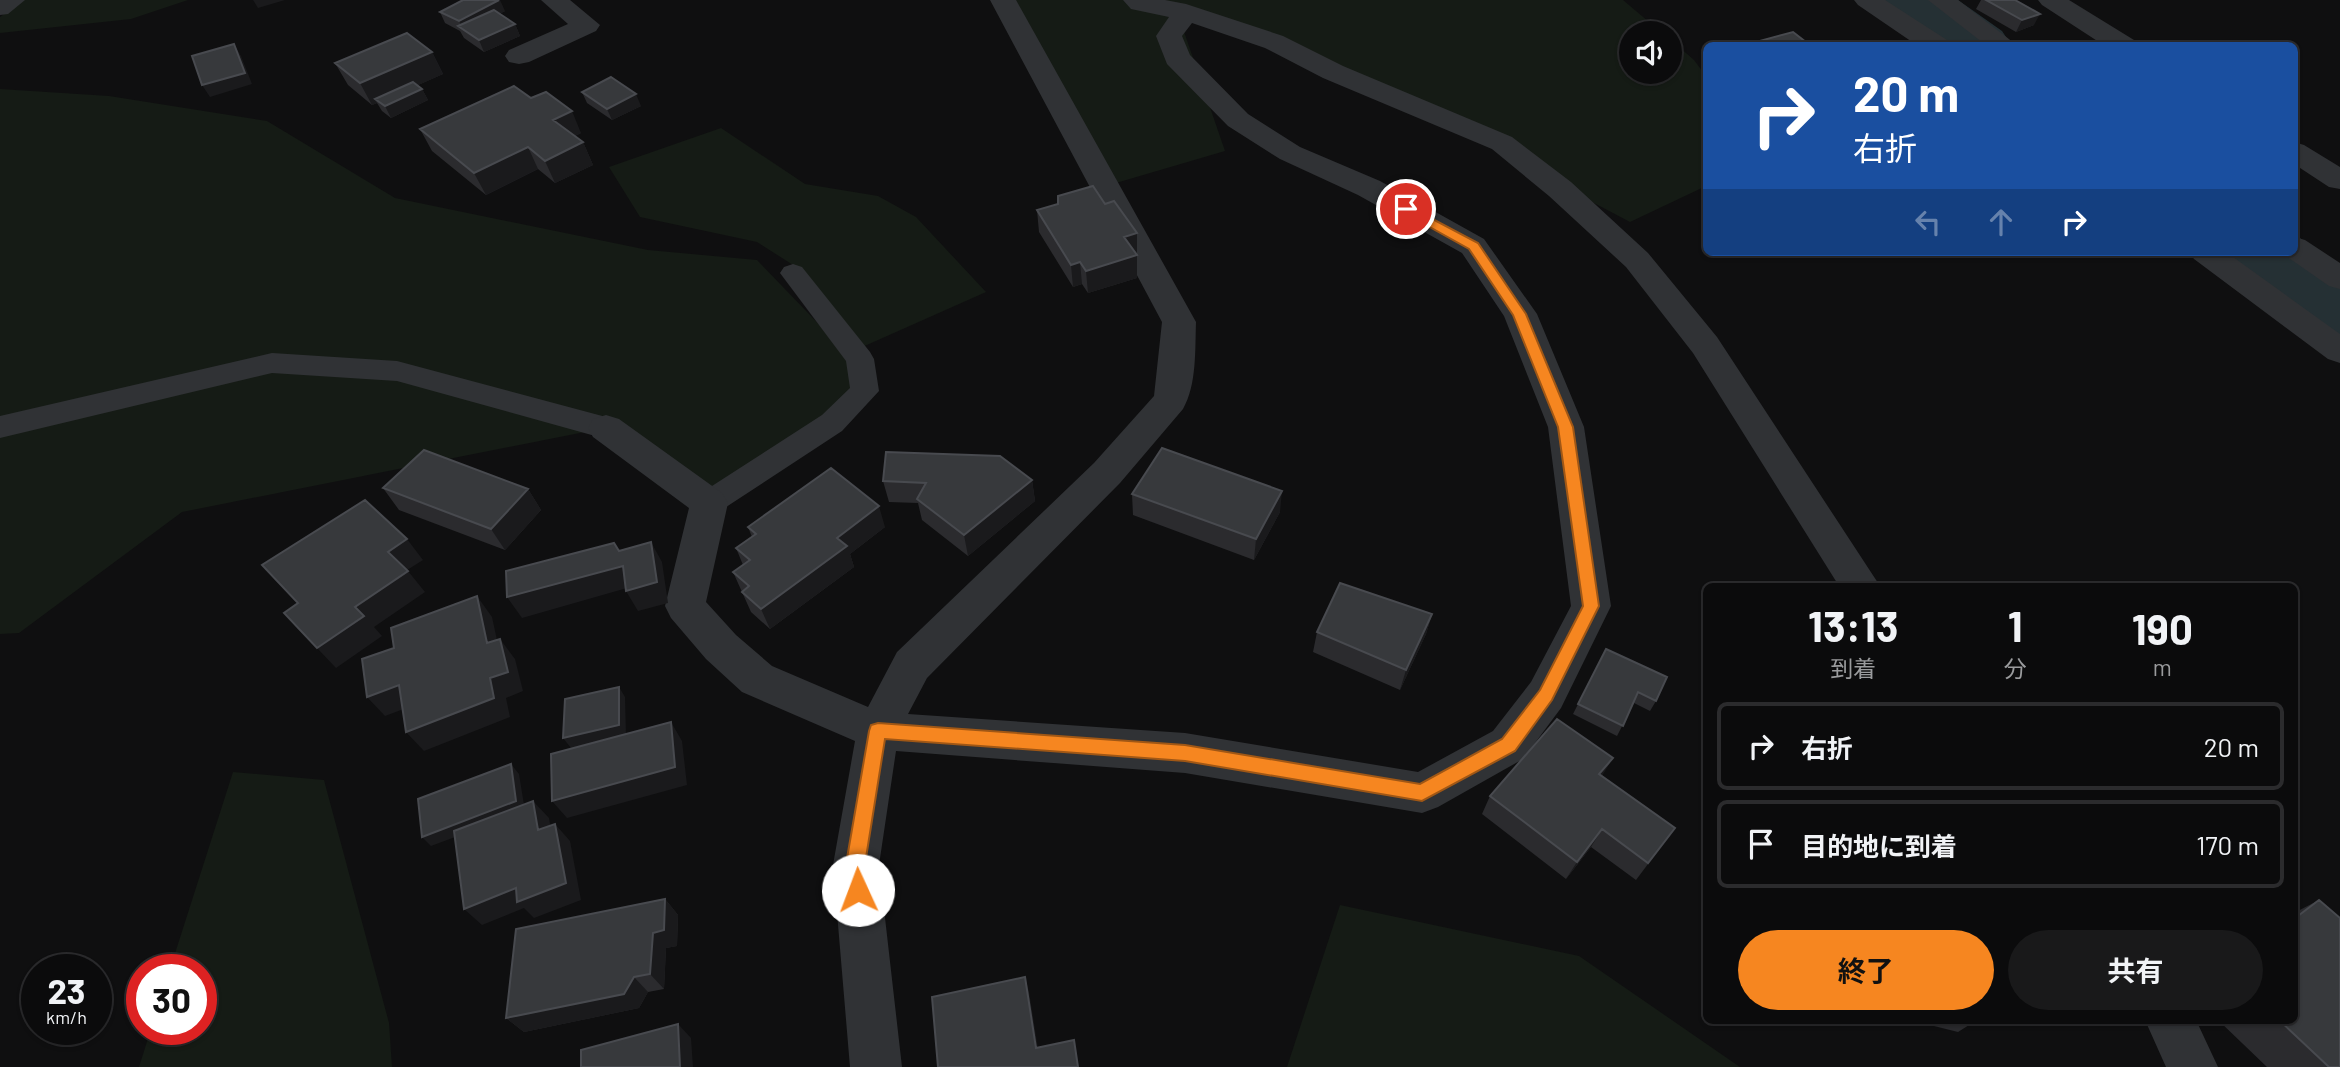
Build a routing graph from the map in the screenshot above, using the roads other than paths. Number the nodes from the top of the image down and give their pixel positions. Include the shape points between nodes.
1 (14, 0) edge
2 (554, 0) edge
3 (1003, 0) edge
4 (1136, 0) edge
5 (1867, 0) edge
6 (1941, 0) edge
7 (2051, 0) edge
8 (0, 9) edge
9 (1186, 12) junction
10 (1931, 42) edge
11 (1999, 42) edge
12 (2118, 42) edge
13 (519, 56) dead end
14 (2298, 154) edge
15 (2340, 180) edge
16 (2298, 250) edge
17 (2210, 256) edge
18 (793, 273) dead end
19 (2340, 278) edge
20 (2340, 351) edge
21 (0, 427) edge
22 (606, 428) joint
23 (709, 503) junction
24 (1858, 583) edge
25 (878, 731) junction
26 (2172, 1024) edge
27 (876, 1067) edge
28 (2192, 1067) edge

1 - 8 lane
2 - 13 street via 587,25
3 - 25 street via 1179,322 1171,400 1107,473 912,665
4 - 9 street
5 - 10 street
6 - 11 street
7 - 12 street
9 - 24 street via 1274,42 1332,72 1502,143 1560,189 1637,260 1705,345
9 - 25 street via 1169,36 1177,58 1238,120 1290,153 1369,188 1473,246 1520,314 1566,427 1591,606 1546,695 1508,745 1422,793 1185,753
14 - 15 street
16 - 19 street
17 - 20 street
18 - 23 lane via 860,359 865,391 832,423
21 - 22 lane via 272,363 397,371
22 - 23 street
23 - 25 street via 685,606 720,647 757,679
25 - 27 street via 856,864
26 - 28 street

